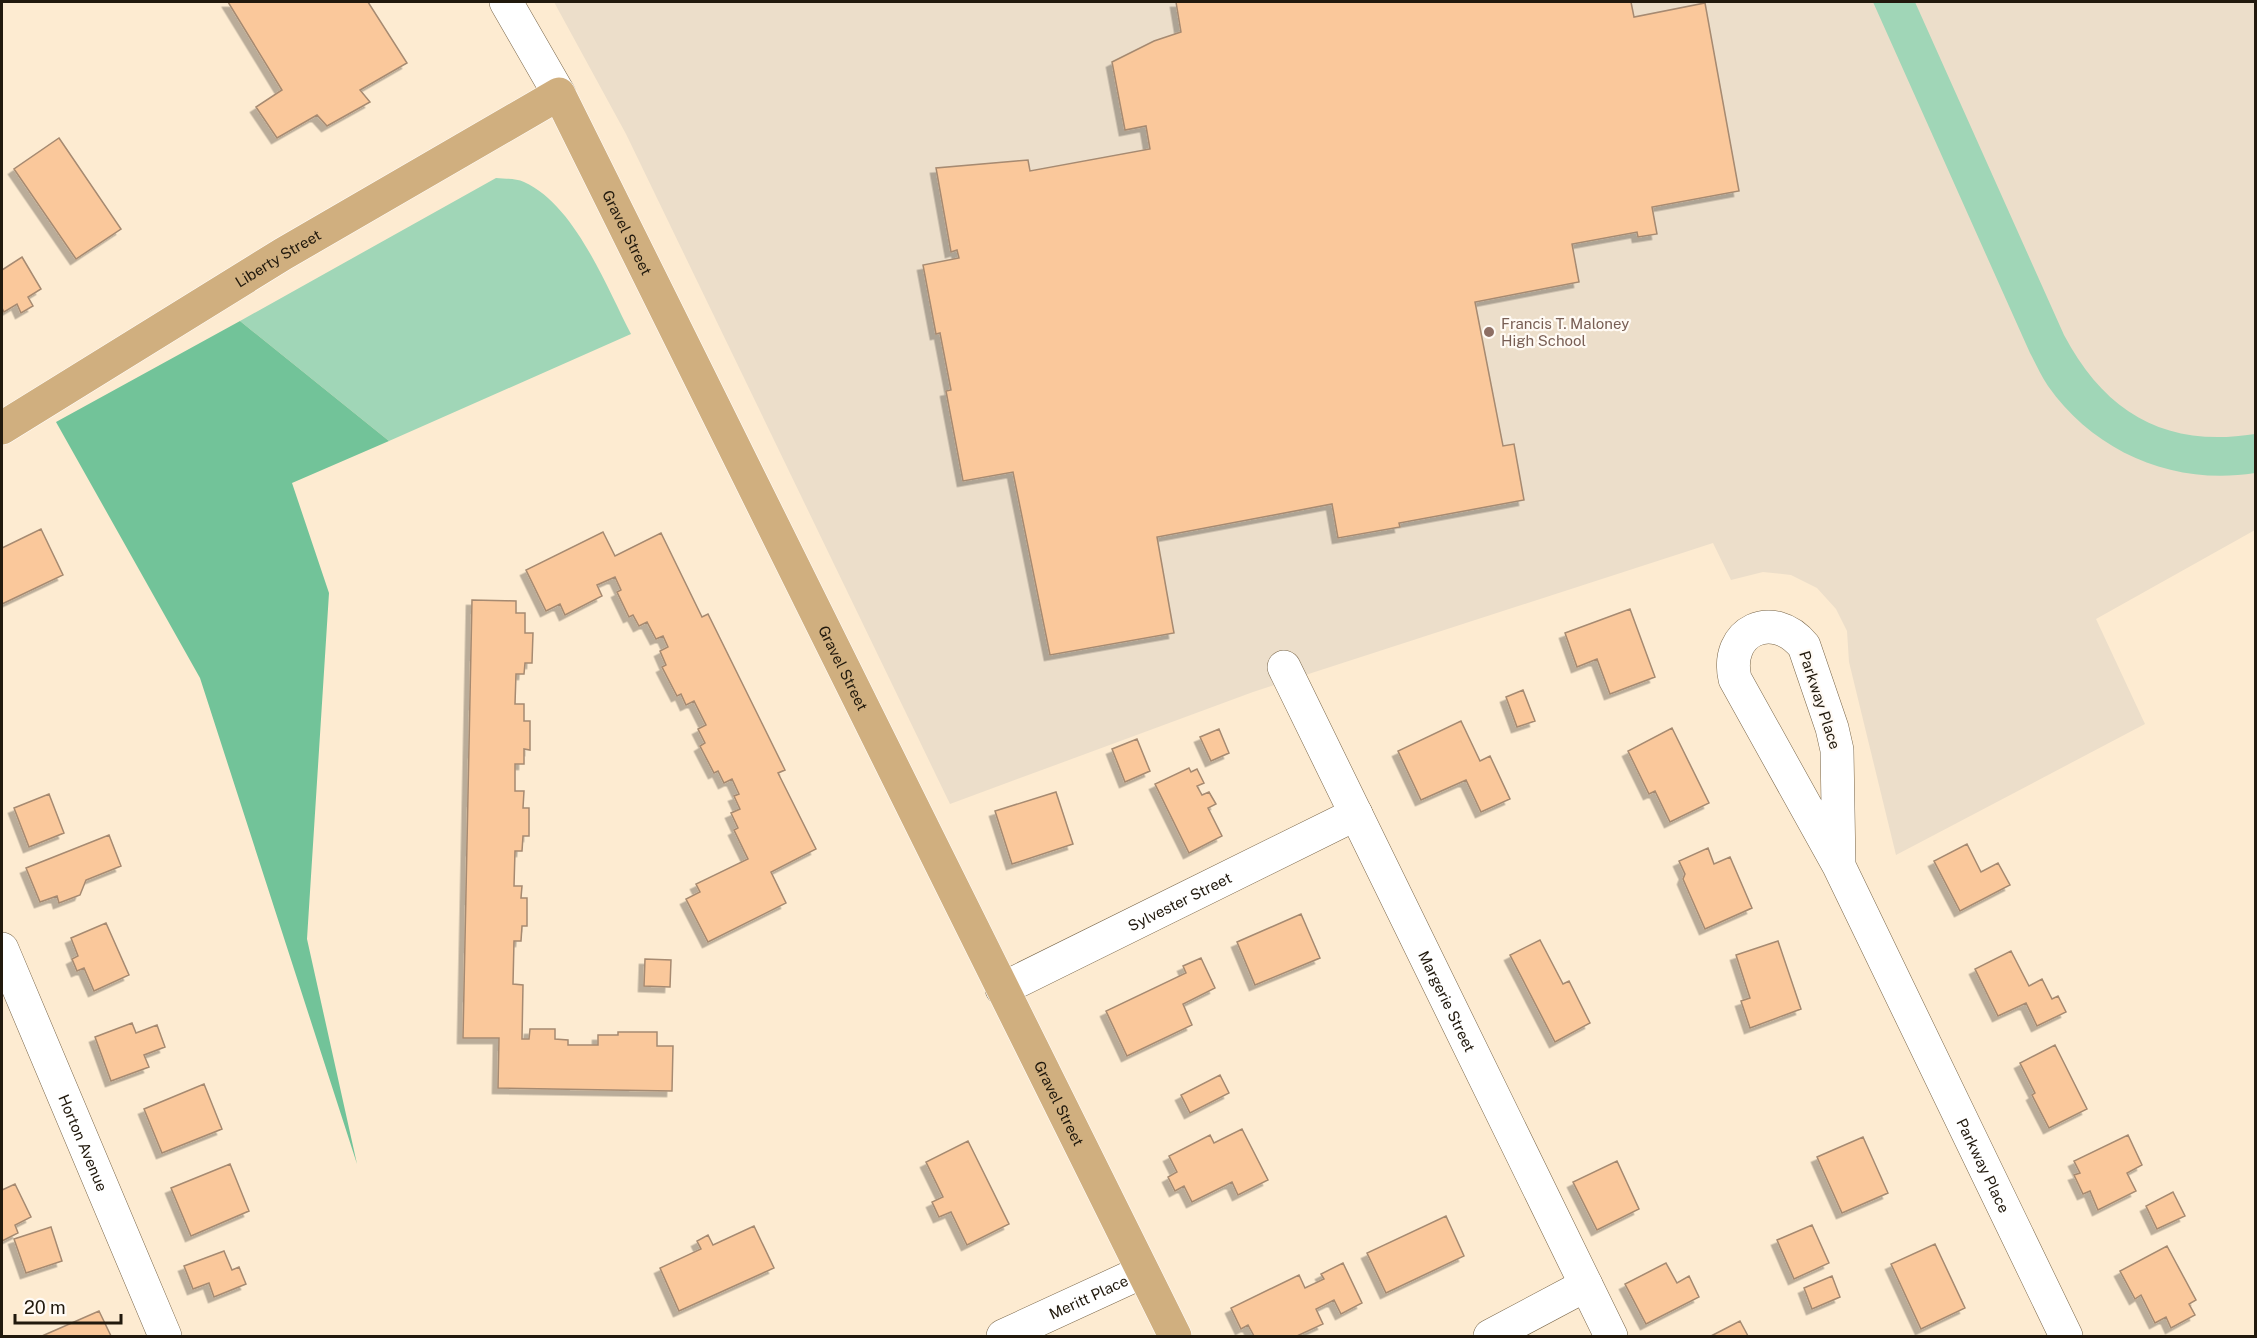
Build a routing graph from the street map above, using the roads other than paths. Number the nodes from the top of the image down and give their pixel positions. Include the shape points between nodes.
1 (506, 2) edge
2 (559, 94) junction
3 (2, 428) edge
4 (1284, 667) dead end
5 (1356, 814) junction
6 (1839, 866) junction
7 (2, 949) edge
8 (1002, 989) junction
9 (1143, 1272) junction
10 (1586, 1285) junction
11 (165, 1336) edge
12 (1003, 1336) edge
13 (1174, 1336) edge
14 (1490, 1336) edge
15 (1611, 1336) edge
16 (2066, 1336) edge

1 - 2 street, Gravel Street
2 - 3 main road, Liberty Street via 283,254
2 - 8 main road, Gravel Street
4 - 5 street, Margerie Street
5 - 8 street, Sylvester Street
5 - 10 street, Margerie Street
6 - 6 street, Parkway Place via 1735,679 1732,667 1739,642 1760,628 1785,629 1804,646 1832,728 1839,766
6 - 16 street, Parkway Place
7 - 11 street, Horton Avenue
8 - 9 main road, Gravel Street
9 - 12 street, Meritt Place
9 - 13 main road, Gravel Street
10 - 14 street
10 - 15 street, Margerie Street

